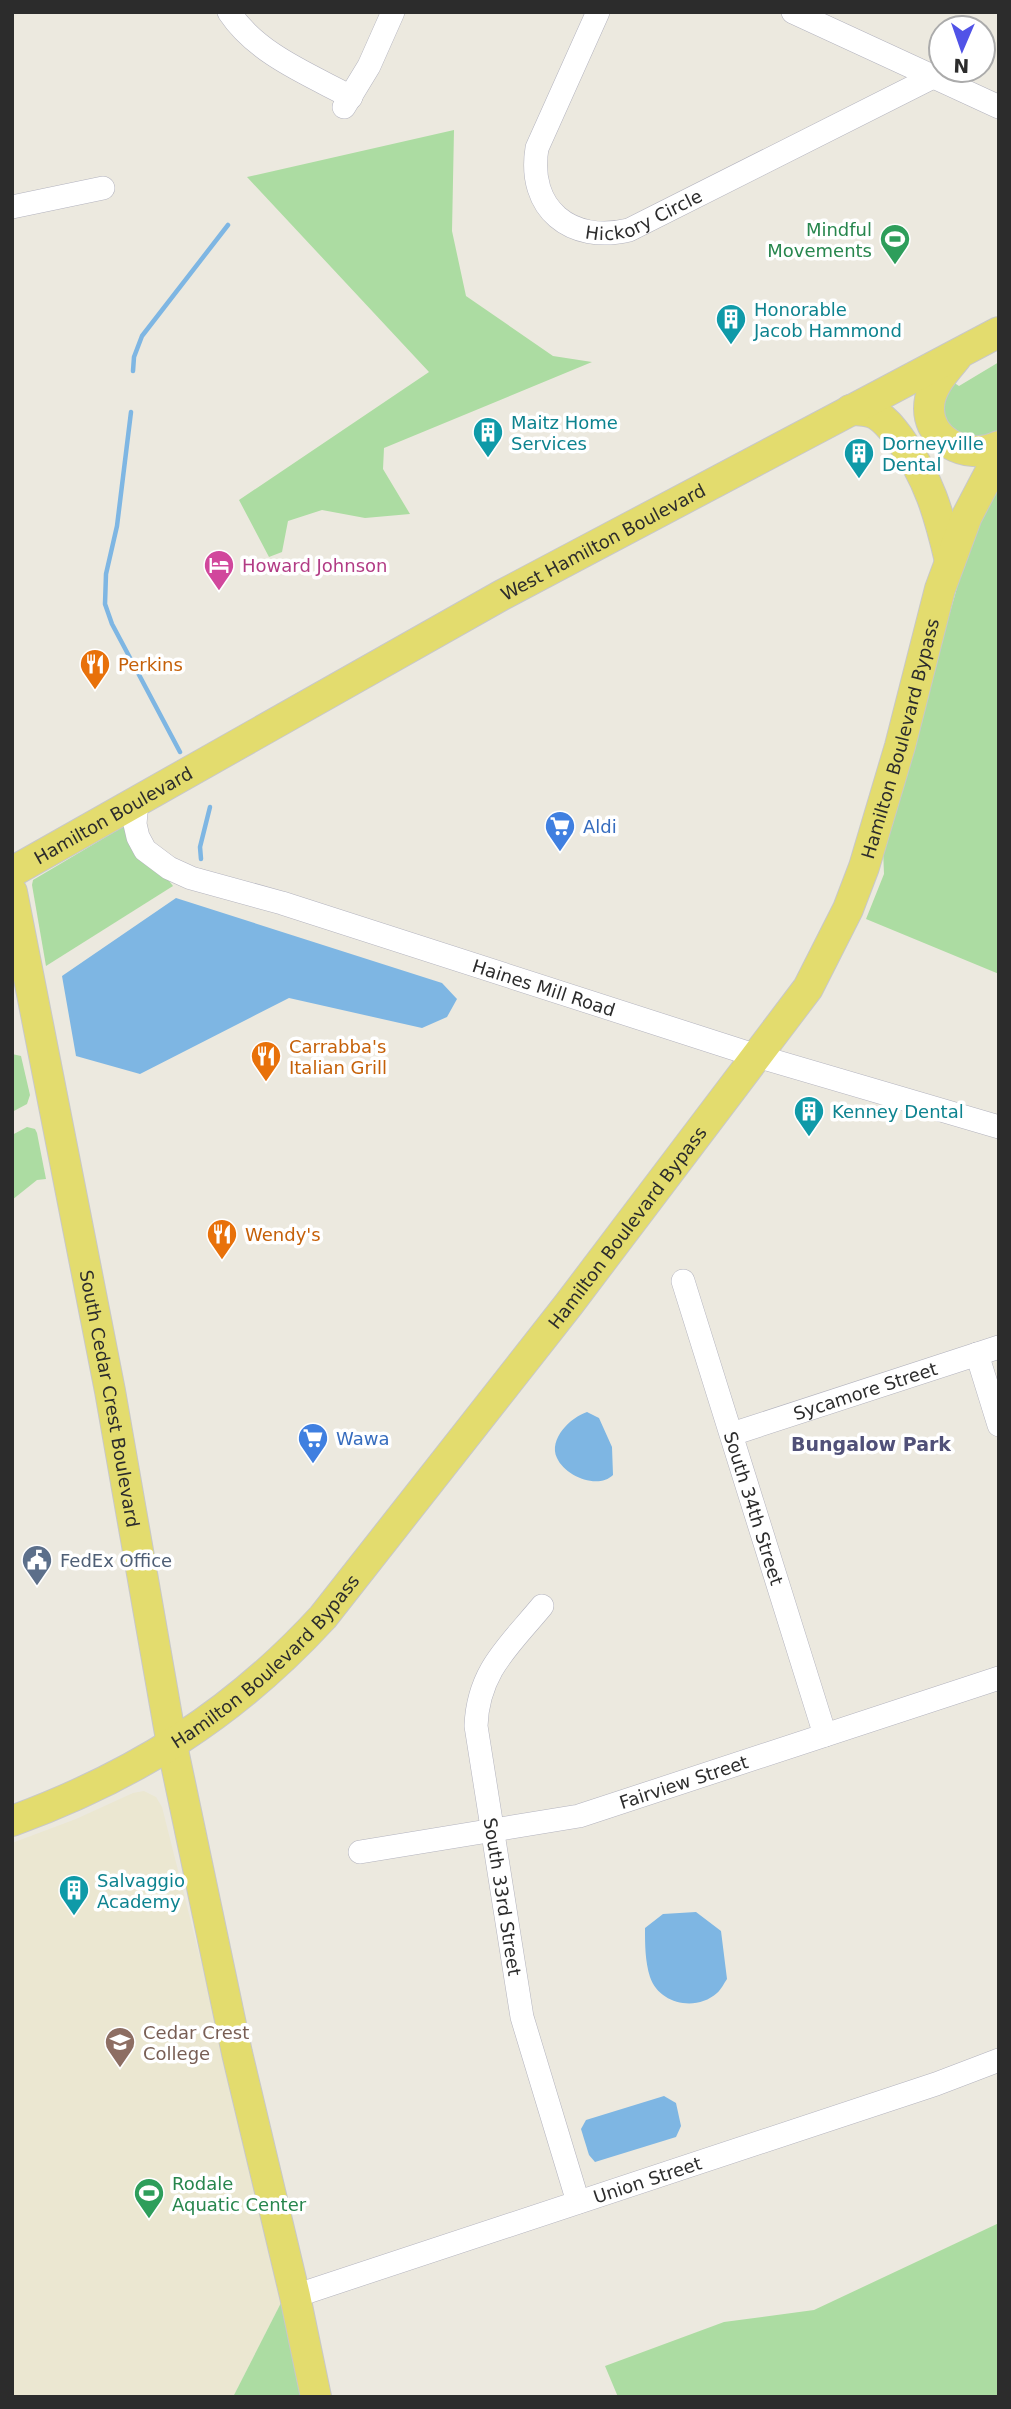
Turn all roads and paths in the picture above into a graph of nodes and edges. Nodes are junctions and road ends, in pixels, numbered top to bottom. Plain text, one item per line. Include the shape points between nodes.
1 (229, 12) edge
2 (393, 12) edge
3 (598, 12) edge
4 (795, 13) edge
5 (927, 74) edge
6 (927, 80) edge
7 (948, 84) edge
8 (999, 107) edge
9 (103, 188) dead end
10 (12, 206) edge
11 (999, 332) edge
12 (961, 352) junction
13 (850, 410) junction
14 (999, 446) edge
15 (999, 456) edge
16 (950, 561) junction
17 (212, 759) joint
18 (137, 800) junction
19 (12, 872) edge
20 (12, 892) edge
21 (757, 1056) junction
22 (999, 1127) edge
23 (683, 1281) dead end
24 (999, 1347) edge
25 (977, 1354) junction
26 (999, 1425) edge
27 (732, 1434) junction
28 (542, 1606) dead end
29 (999, 1678) edge
30 (825, 1735) junction
31 (172, 1745) junction
32 (12, 1821) edge
33 (491, 1831) junction
34 (360, 1852) dead end
35 (999, 2060) edge
36 (578, 2203) junction
37 (295, 2296) junction
38 (316, 2397) edge

1 - 2 street via 250,37 348,102
3 - 6 street, Hickory Circle via 537,148 534,165 536,184 552,213 593,234 629,230
4 - 5 street
7 - 8 street
9 - 10 street
11 - 12 main road, West Hamilton Boulevard
12 - 13 main road, West Hamilton Boulevard
12 - 14 main road via 933,391 932,422 939,436 954,448 983,452
13 - 16 main road via 877,415 910,452 939,510
13 - 17 main road, West Hamilton Boulevard via 502,595
15 - 16 main road, Hamilton Boulevard Bypass via 967,516
16 - 21 main road, Hamilton Boulevard Bypass via 881,811 848,909 808,988
17 - 18 main road, Hamilton Boulevard
18 - 19 main road, Hamilton Boulevard
18 - 21 street, Haines Mill Road via 135,824 145,850 191,878
20 - 31 main road, South Cedar Crest Boulevard via 110,1391
21 - 22 street, Haines Mill Road
21 - 31 main road, Hamilton Boulevard Bypass via 323,1617 250,1689
23 - 27 street, South 34th Street
24 - 25 street, Sycamore Street
25 - 26 street
25 - 27 street, Sycamore Street
27 - 30 street, South 34th Street
28 - 33 street, South 33rd Street via 495,1663 479,1693 477,1742
29 - 30 street, Fairview Street
30 - 33 street, Fairview Street via 579,1816
31 - 32 main road, Hamilton Boulevard Bypass via 99,1785
31 - 37 main road, South Cedar Crest Boulevard via 237,2053
33 - 34 street, Fairview Street
33 - 36 street, South 33rd Street via 522,2017
35 - 36 street, Union Street
36 - 37 street, Union Street
37 - 38 main road, South Cedar Crest Boulevard

